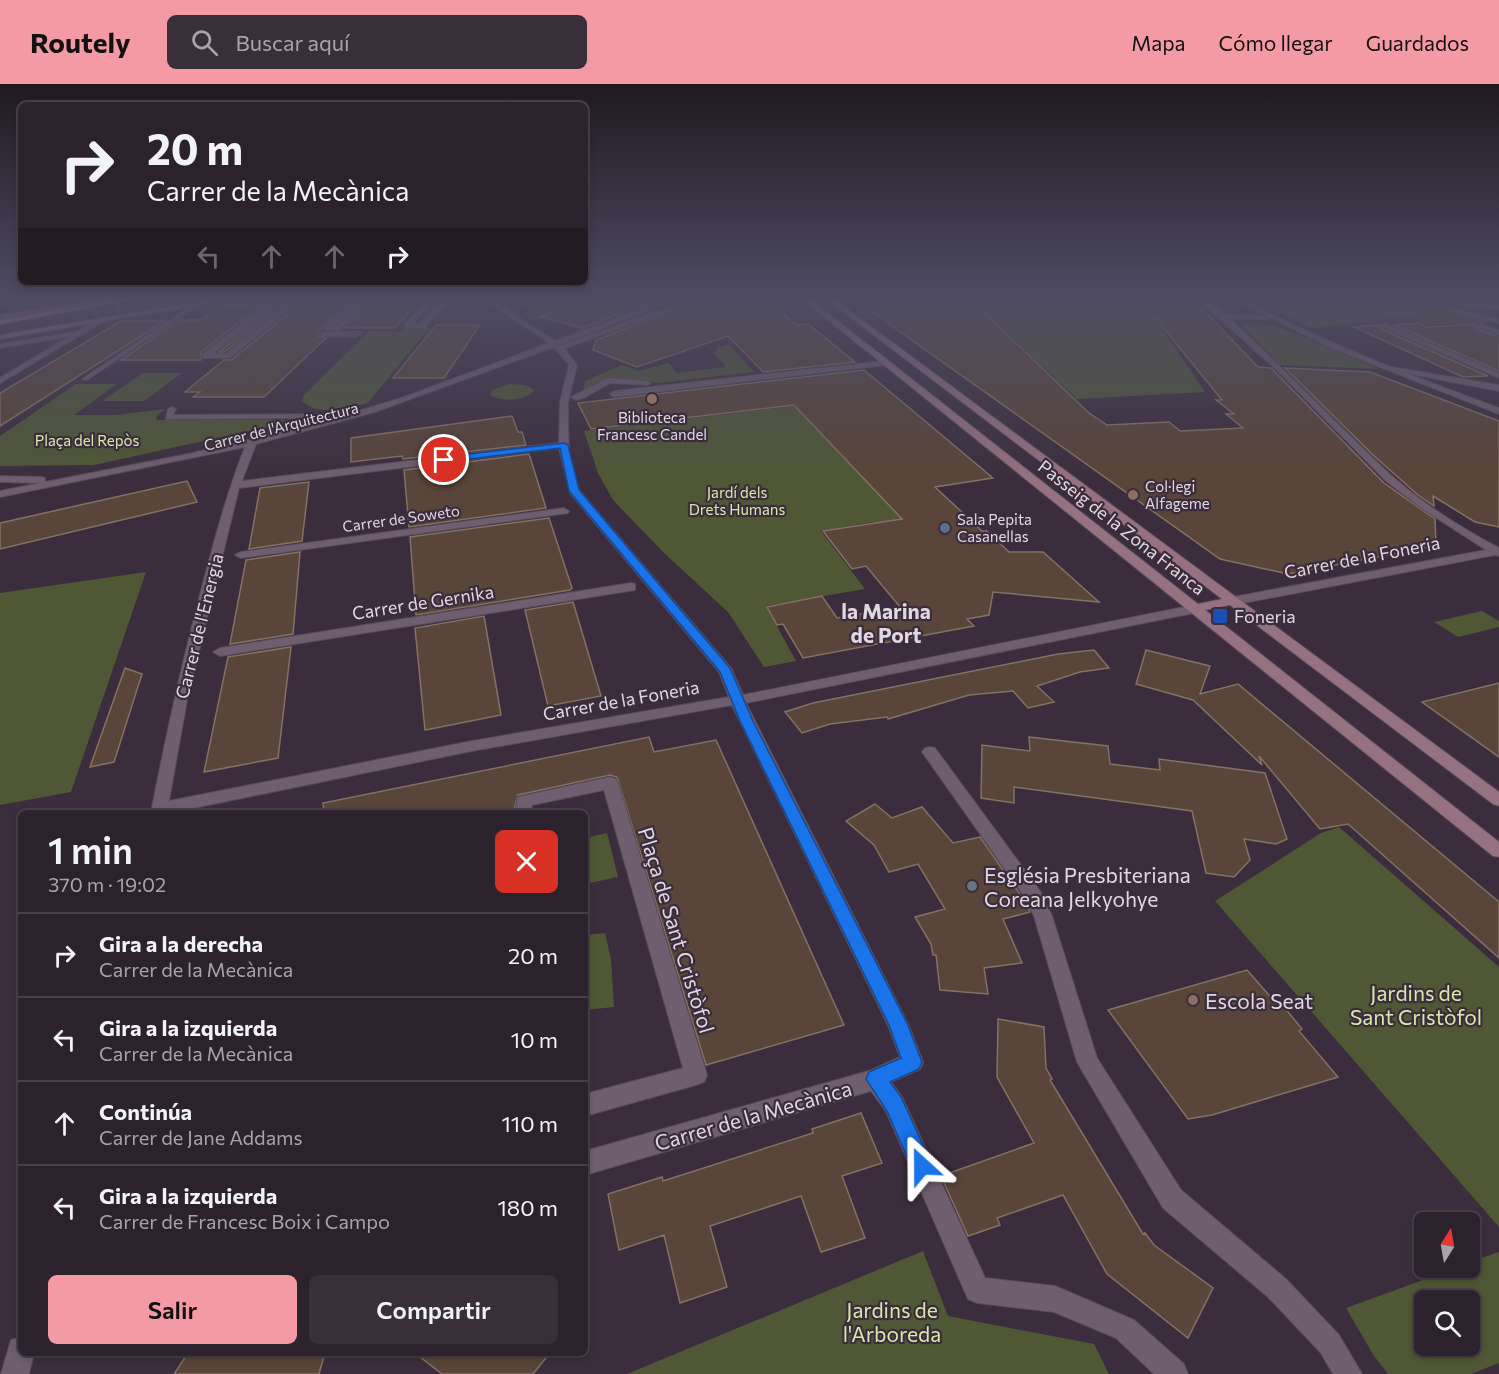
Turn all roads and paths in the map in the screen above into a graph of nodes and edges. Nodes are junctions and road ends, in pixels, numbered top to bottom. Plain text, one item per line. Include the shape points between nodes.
1 (37, 359) edge
2 (114, 359) edge
3 (516, 359) edge
4 (524, 359) edge
5 (568, 359) edge
6 (878, 359) edge
7 (910, 359) edge
8 (1270, 359) edge
9 (1368, 359) edge
10 (1462, 359) edge
11 (883, 363) junction
12 (1389, 368) junction
13 (1499, 376) edge
14 (85, 379) dead end
15 (0, 381) edge
16 (683, 386) junction
17 (1499, 388) edge
18 (614, 394) dead end
19 (575, 397) dead end
20 (172, 409) dead end
21 (1499, 411) edge
22 (350, 416) junction
23 (564, 445) junction
24 (249, 447) junction
25 (0, 479) edge
26 (74, 480) junction
27 (235, 484) junction
28 (0, 494) edge
29 (0, 503) edge
30 (564, 511) dead end
31 (1498, 552) edge
32 (241, 555) dead end
33 (631, 586) dead end
34 (1233, 601) junction
35 (1194, 609) junction
36 (220, 652) dead end
37 (738, 700) junction
38 (930, 752) dead end
39 (1499, 800) edge
40 (159, 810) edge
41 (164, 810) edge
42 (523, 810) edge
43 (1499, 851) edge
44 (876, 1079) junction
45 (588, 1104) edge
46 (588, 1162) edge
47 (20, 1356) edge
48 (15, 1374) edge
49 (1174, 1374) edge
50 (1348, 1374) edge

1 - 15 street
2 - 14 lane
3 - 22 street, Carrer de l'Arquitectura
4 - 24 street, Carrer de l'Arquitectura via 441,396 378,417 334,431
5 - 23 street via 573,365 564,402
6 - 11 main road, Passeig de la Zona Franca
7 - 34 main road, Passeig de la Zona Franca
8 - 31 street via 1390,479
9 - 12 street
10 - 13 street
11 - 16 street
11 - 35 main road, Passeig de la Zona Franca
12 - 17 street
12 - 21 street
16 - 18 street
16 - 19 street via 609,380
20 - 22 lane, Carrer de l'Arquitectura via 169,417
22 - 24 street, Carrer de l'Arquitectura
23 - 27 street
23 - 37 street via 574,491 726,671
24 - 26 street, Carrer de l'Arquitectura
24 - 27 street, Carrer de l'Energia
24 - 29 street, Carrer de l'Arquitectura
25 - 26 street, Carrer de l'Arquitectura
26 - 28 street, Carrer de l'Arquitectura
27 - 40 street, Carrer de l'Energia via 188,668
30 - 32 street, Carrer de Soweto
31 - 34 street, Carrer de la Foneria
33 - 36 street, Carrer de Gernika
34 - 35 main road
34 - 39 main road, Passeig de la Zona Franca
35 - 37 street, Carrer de la Foneria
35 - 43 main road, Passeig de la Zona Franca
37 - 41 street, Carrer de la Foneria via 472,746
37 - 44 street, Carrer de la Mecànica via 912,1062
38 - 50 street via 1034,896 1088,1062 1172,1199 1277,1288 1330,1344
42 - 45 street, Plaça de Sant Cristòfol via 524,801 610,783 696,1075
44 - 46 street, Carrer de la Mecànica
44 - 49 street via 894,1104 977,1290 1055,1299 1125,1329
47 - 48 street

